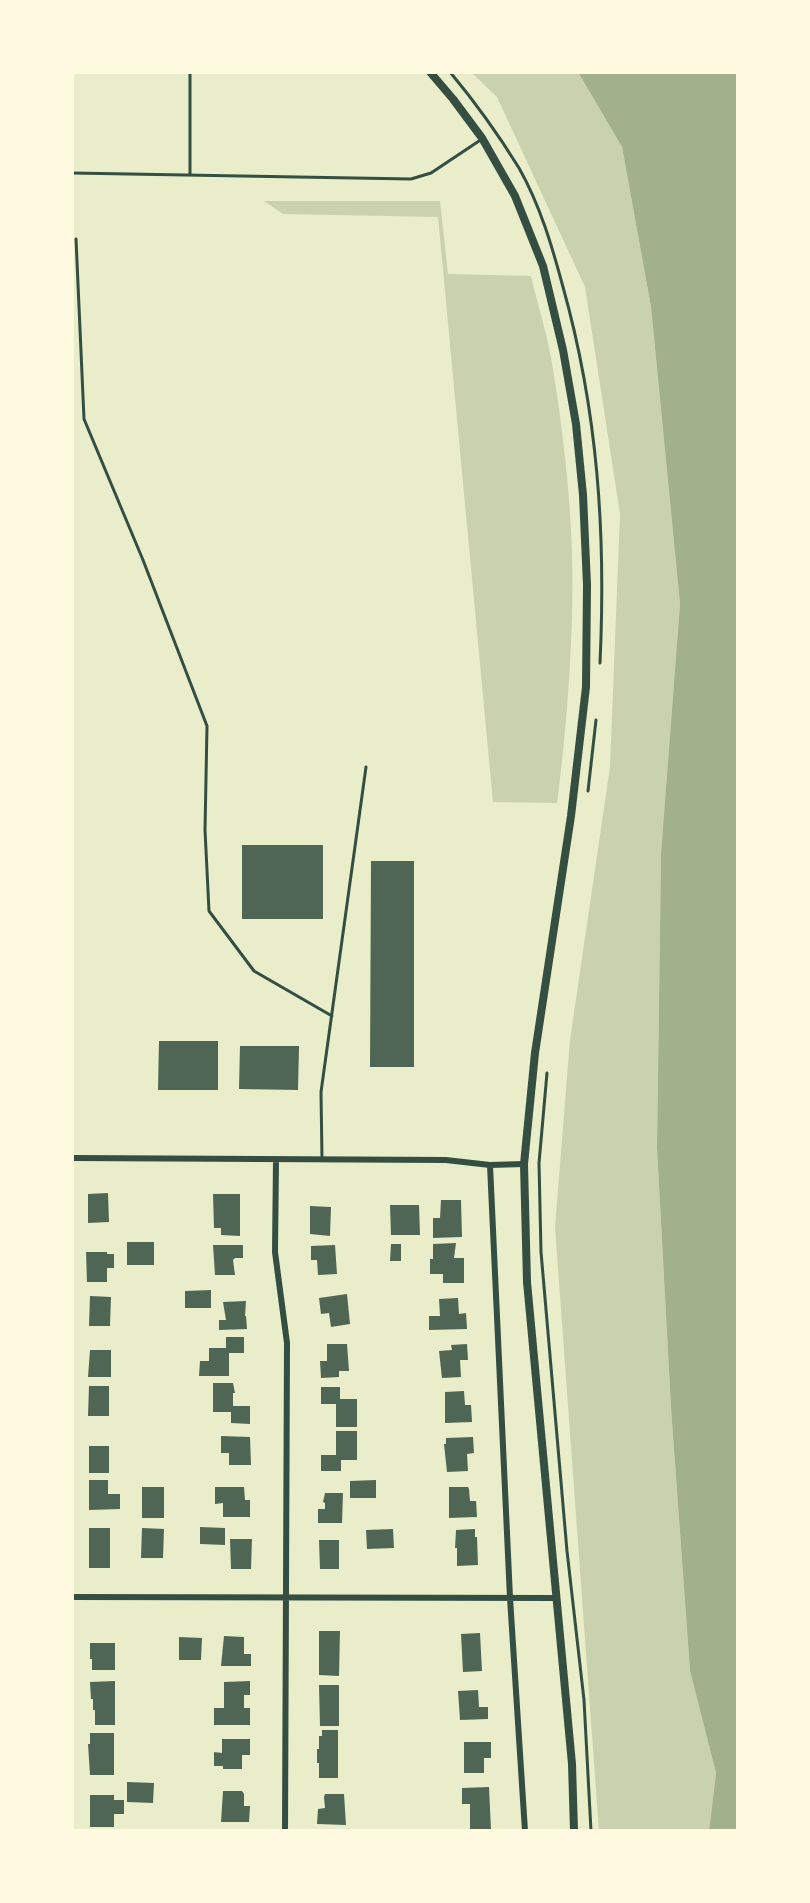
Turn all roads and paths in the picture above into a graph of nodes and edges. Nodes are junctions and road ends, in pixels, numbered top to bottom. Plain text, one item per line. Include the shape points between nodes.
1 (190, 72) edge
2 (430, 72) edge
3 (482, 138) junction
4 (72, 173) edge
5 (190, 174) junction
6 (76, 240) dead end
7 (366, 767) dead end
8 (332, 1016) junction
9 (72, 1158) edge
10 (276, 1160) junction
11 (322, 1160) junction
12 (524, 1164) junction
13 (490, 1165) junction
14 (72, 1597) edge
15 (286, 1597) junction
16 (510, 1598) junction
17 (557, 1598) junction
18 (285, 1831) edge
19 (525, 1831) edge
20 (574, 1831) edge

1 - 5 lane
2 - 3 street
3 - 5 lane via 431,173 411,179
3 - 12 street via 515,196 539,256 576,424 583,495 586,687 535,1053
4 - 5 lane
6 - 8 lane via 84,419 207,726 205,830 209,911 254,971
7 - 8 lane
8 - 11 lane via 321,1092
9 - 10 street
10 - 11 street
10 - 15 street via 275,1252 287,1343
11 - 13 street via 446,1160
12 - 13 street
12 - 17 street via 527,1282
13 - 16 street
14 - 15 street
15 - 16 street
15 - 18 street
16 - 17 street
16 - 19 street
17 - 20 street

